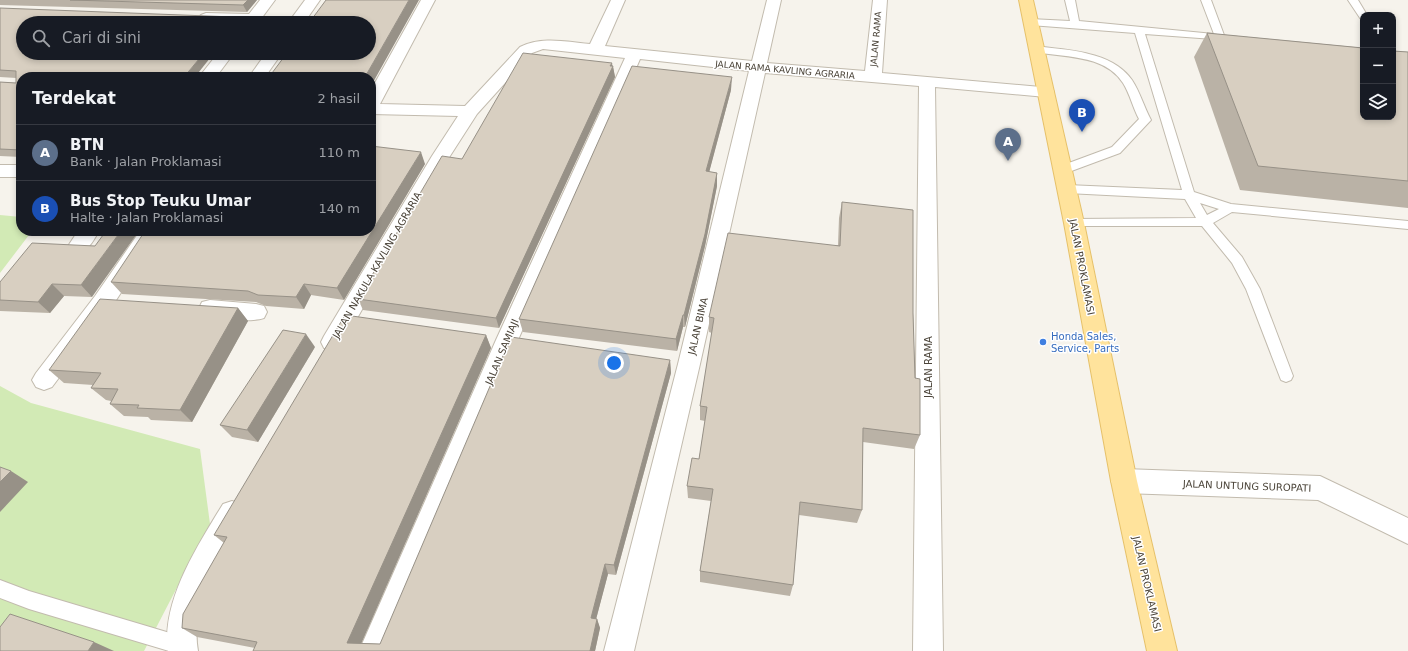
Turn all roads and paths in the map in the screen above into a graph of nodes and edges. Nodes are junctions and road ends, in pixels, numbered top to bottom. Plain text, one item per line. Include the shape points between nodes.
1 (268, 0) edge
2 (313, 0) edge
3 (428, 0) edge
4 (618, 0) edge
5 (774, 0) edge
6 (880, 0) edge
7 (1026, 0) edge
8 (1070, 0) edge
9 (1206, 0) edge
10 (1353, 0) edge
11 (1360, 12) edge
12 (255, 16) edge
13 (301, 16) edge
14 (1030, 22) junction
15 (1074, 24) junction
16 (1139, 30) junction
17 (1220, 38) junction
18 (1236, 39) edge
19 (1035, 49) junction
20 (526, 50) joint
21 (596, 50) junction
22 (634, 55) junction
23 (220, 60) edge
24 (269, 60) edge
25 (758, 67) junction
26 (211, 72) edge
27 (261, 72) edge
28 (873, 78) junction
29 (927, 83) junction
30 (1046, 92) junction
31 (376, 97) edge
32 (376, 109) edge
33 (470, 111) junction
34 (0, 171) edge
35 (16, 171) edge
36 (1064, 180) junction
37 (1189, 195) junction
38 (1230, 208) junction
39 (1205, 222) junction
40 (1074, 223) junction
41 (1408, 225) edge
42 (148, 236) edge
43 (103, 302) junction
44 (126, 303) edge
45 (189, 307) edge
46 (256, 312) dead end
47 (346, 318) junction
48 (369, 322) edge
49 (484, 337) edge
50 (507, 340) junction
51 (530, 343) edge
52 (322, 359) edge
53 (666, 361) edge
54 (689, 364) junction
55 (1286, 376) dead end
56 (44, 380) dead end
57 (1124, 482) junction
58 (243, 495) edge
59 (1408, 531) edge
60 (0, 589) edge
61 (175, 645) edge
62 (374, 651) edge
63 (618, 651) edge
64 (928, 651) edge
65 (1162, 651) edge

1 - 12 street
2 - 13 street
3 - 31 street
4 - 21 street
5 - 25 street, JALAN BIMA
6 - 28 street, JALAN RAMA
7 - 14 main road, JALAN PROKLAMASI
8 - 15 lane
9 - 17 lane
10 - 11 lane
14 - 15 lane
14 - 19 main road, JALAN PROKLAMASI
15 - 16 lane
16 - 17 lane
16 - 37 lane
17 - 18 lane
19 - 30 main road, JALAN PROKLAMASI
19 - 36 lane via 1082,55 1110,66 1125,79 1145,120 1116,150
20 - 21 street, JALAN RAMA KAVLING AGRARIA via 543,44
20 - 33 street, JALAN NAKULA KAVLING AGRARIA
21 - 22 street, JALAN RAMA KAVLING AGRARIA
22 - 25 street, JALAN RAMA KAVLING AGRARIA
22 - 50 street, JALAN SAMIAJI
23 - 26 street
24 - 27 street
25 - 28 street, JALAN RAMA KAVLING AGRARIA
25 - 54 street, JALAN BIMA
28 - 29 street, JALAN RAMA KAVLING AGRARIA
29 - 30 street, JALAN RAMA KAVLING AGRARIA
29 - 64 street, JALAN RAMA
30 - 36 main road, JALAN PROKLAMASI
32 - 33 street
33 - 47 street, JALAN NAKULA KAVLING AGRARIA
34 - 35 street
36 - 37 lane
36 - 40 main road, JALAN PROKLAMASI
37 - 38 lane
37 - 39 lane
38 - 39 lane
38 - 41 lane
39 - 40 lane
39 - 55 lane via 1237,260 1253,289
40 - 57 main road, JALAN PROKLAMASI
42 - 43 street
43 - 44 street
43 - 56 street
45 - 46 street
47 - 48 street
47 - 52 street, JALAN NAKULA KAVLING AGRARIA
49 - 50 street
50 - 51 street
50 - 62 street, JALAN SAMIAJI
53 - 54 street
54 - 63 street, JALAN BIMA
57 - 59 street, JALAN UNTUNG SUROPATI via 1320,488
57 - 65 main road, JALAN PROKLAMASI
58 - 61 street via 195,581
60 - 61 lane

